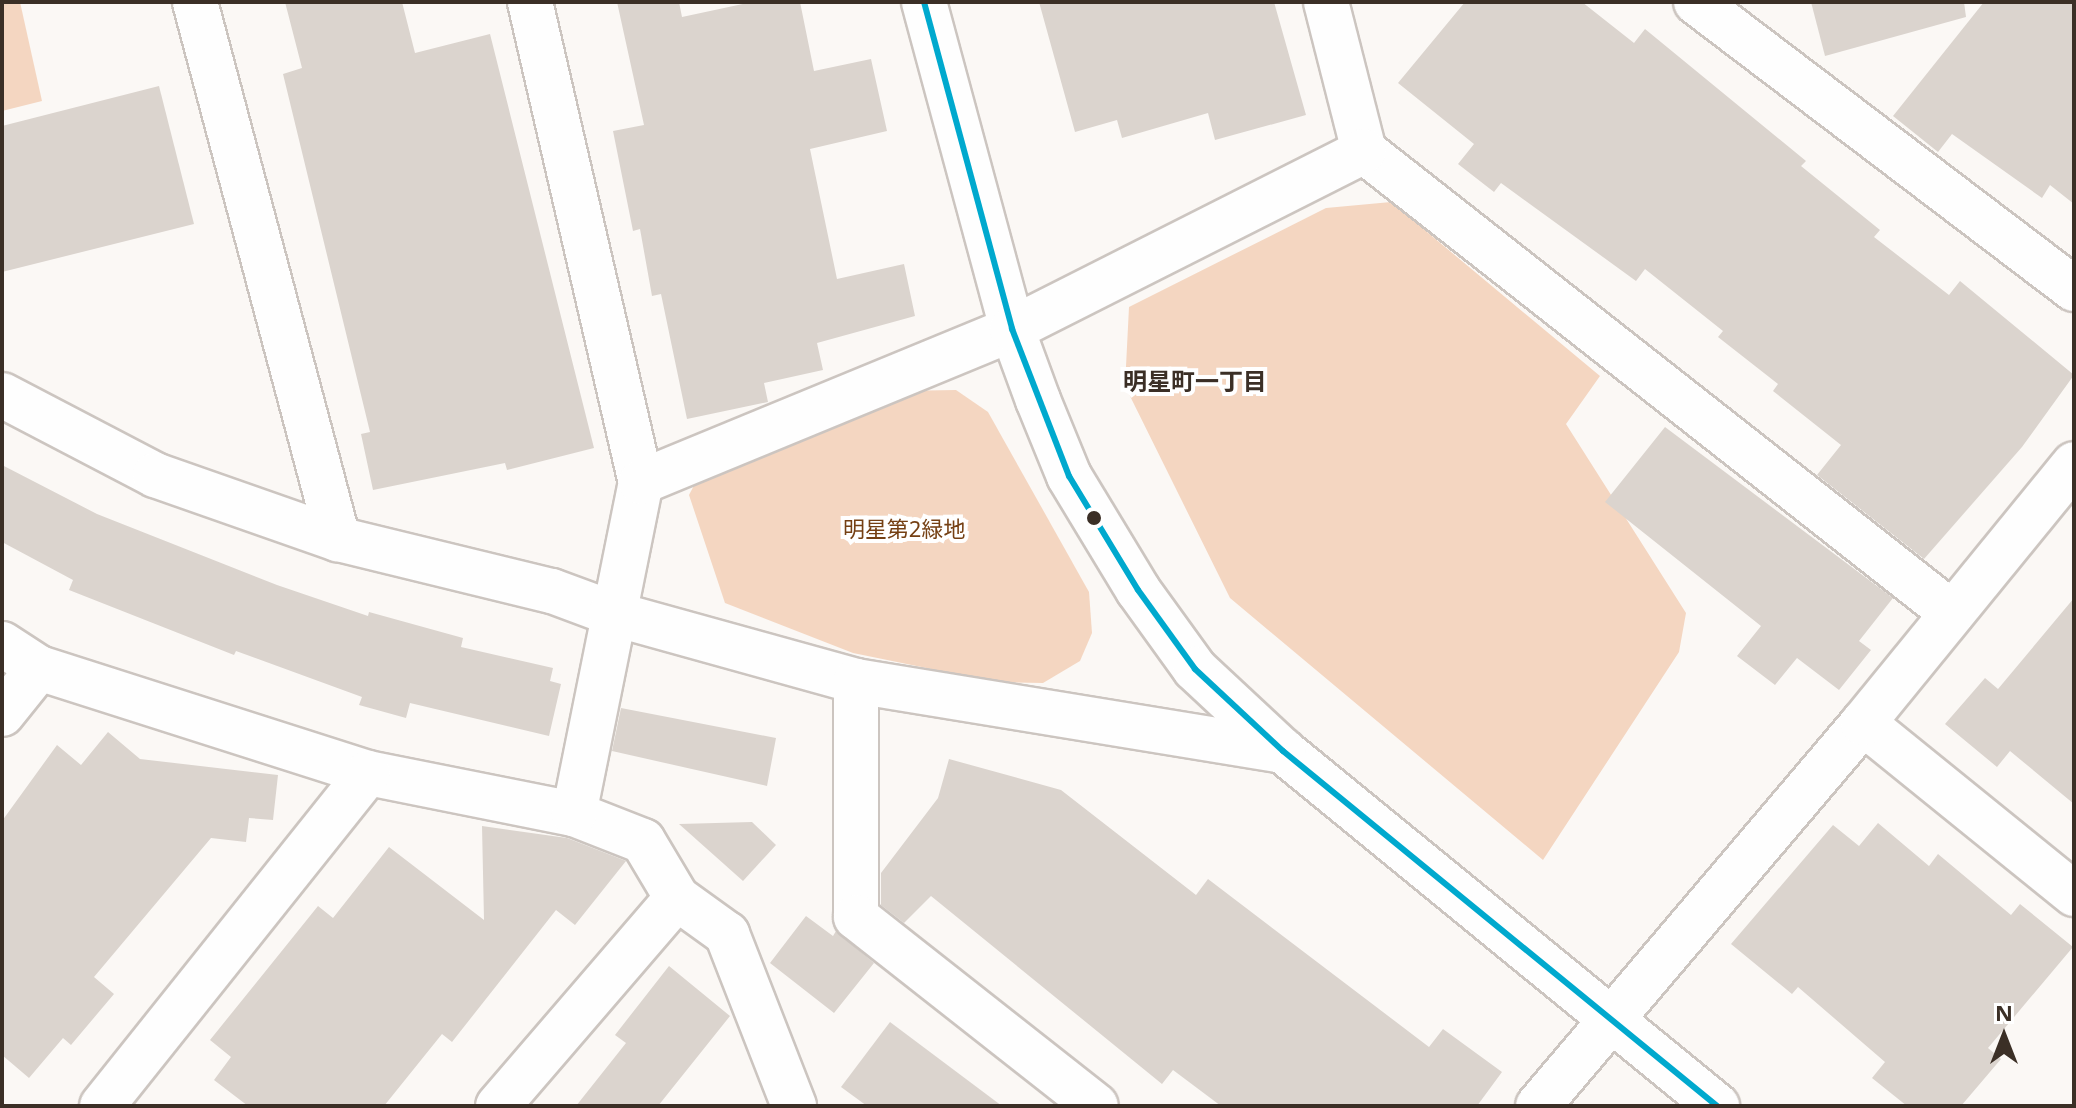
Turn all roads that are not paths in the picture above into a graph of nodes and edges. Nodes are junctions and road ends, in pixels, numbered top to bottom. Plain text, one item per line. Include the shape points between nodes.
1 (195, 2) edge
2 (530, 2) edge
3 (924, 2) edge
4 (1326, 2) edge
5 (1696, 2) edge
6 (1364, 151) junction
7 (2074, 289) edge
8 (1012, 329) junction
9 (2, 395) edge
10 (2074, 464) edge
11 (641, 482) junction
12 (338, 539) junction
13 (611, 613) junction
14 (1952, 613) junction
15 (2, 644) edge
16 (39, 668) junction
17 (856, 681) junction
18 (2, 714) edge
19 (1863, 723) junction
20 (1283, 751) junction
21 (368, 773) junction
22 (574, 814) junction
23 (2074, 894) edge
24 (677, 898) junction
25 (1612, 1016) junction
26 (102, 1106) edge
27 (498, 1106) edge
28 (794, 1106) edge
29 (1096, 1106) edge
30 (1538, 1106) edge
31 (1717, 1106) edge

1 - 12 street
2 - 11 street
3 - 8 street
4 - 6 street
5 - 7 street
6 - 8 street
6 - 14 street
8 - 11 street
8 - 20 street via 1069,476 1107,546 1195,669
9 - 12 street via 155,475
10 - 14 street
11 - 13 street
12 - 13 street via 552,591
13 - 17 street
13 - 22 street
14 - 19 street
15 - 16 street
16 - 18 street
16 - 21 street
17 - 20 street
17 - 29 street via 856,917
19 - 23 street
19 - 25 street
20 - 25 street via 1347,808
21 - 22 street
21 - 26 street
22 - 24 street via 643,841
24 - 27 street
24 - 28 street via 727,934
25 - 30 street
25 - 31 street

